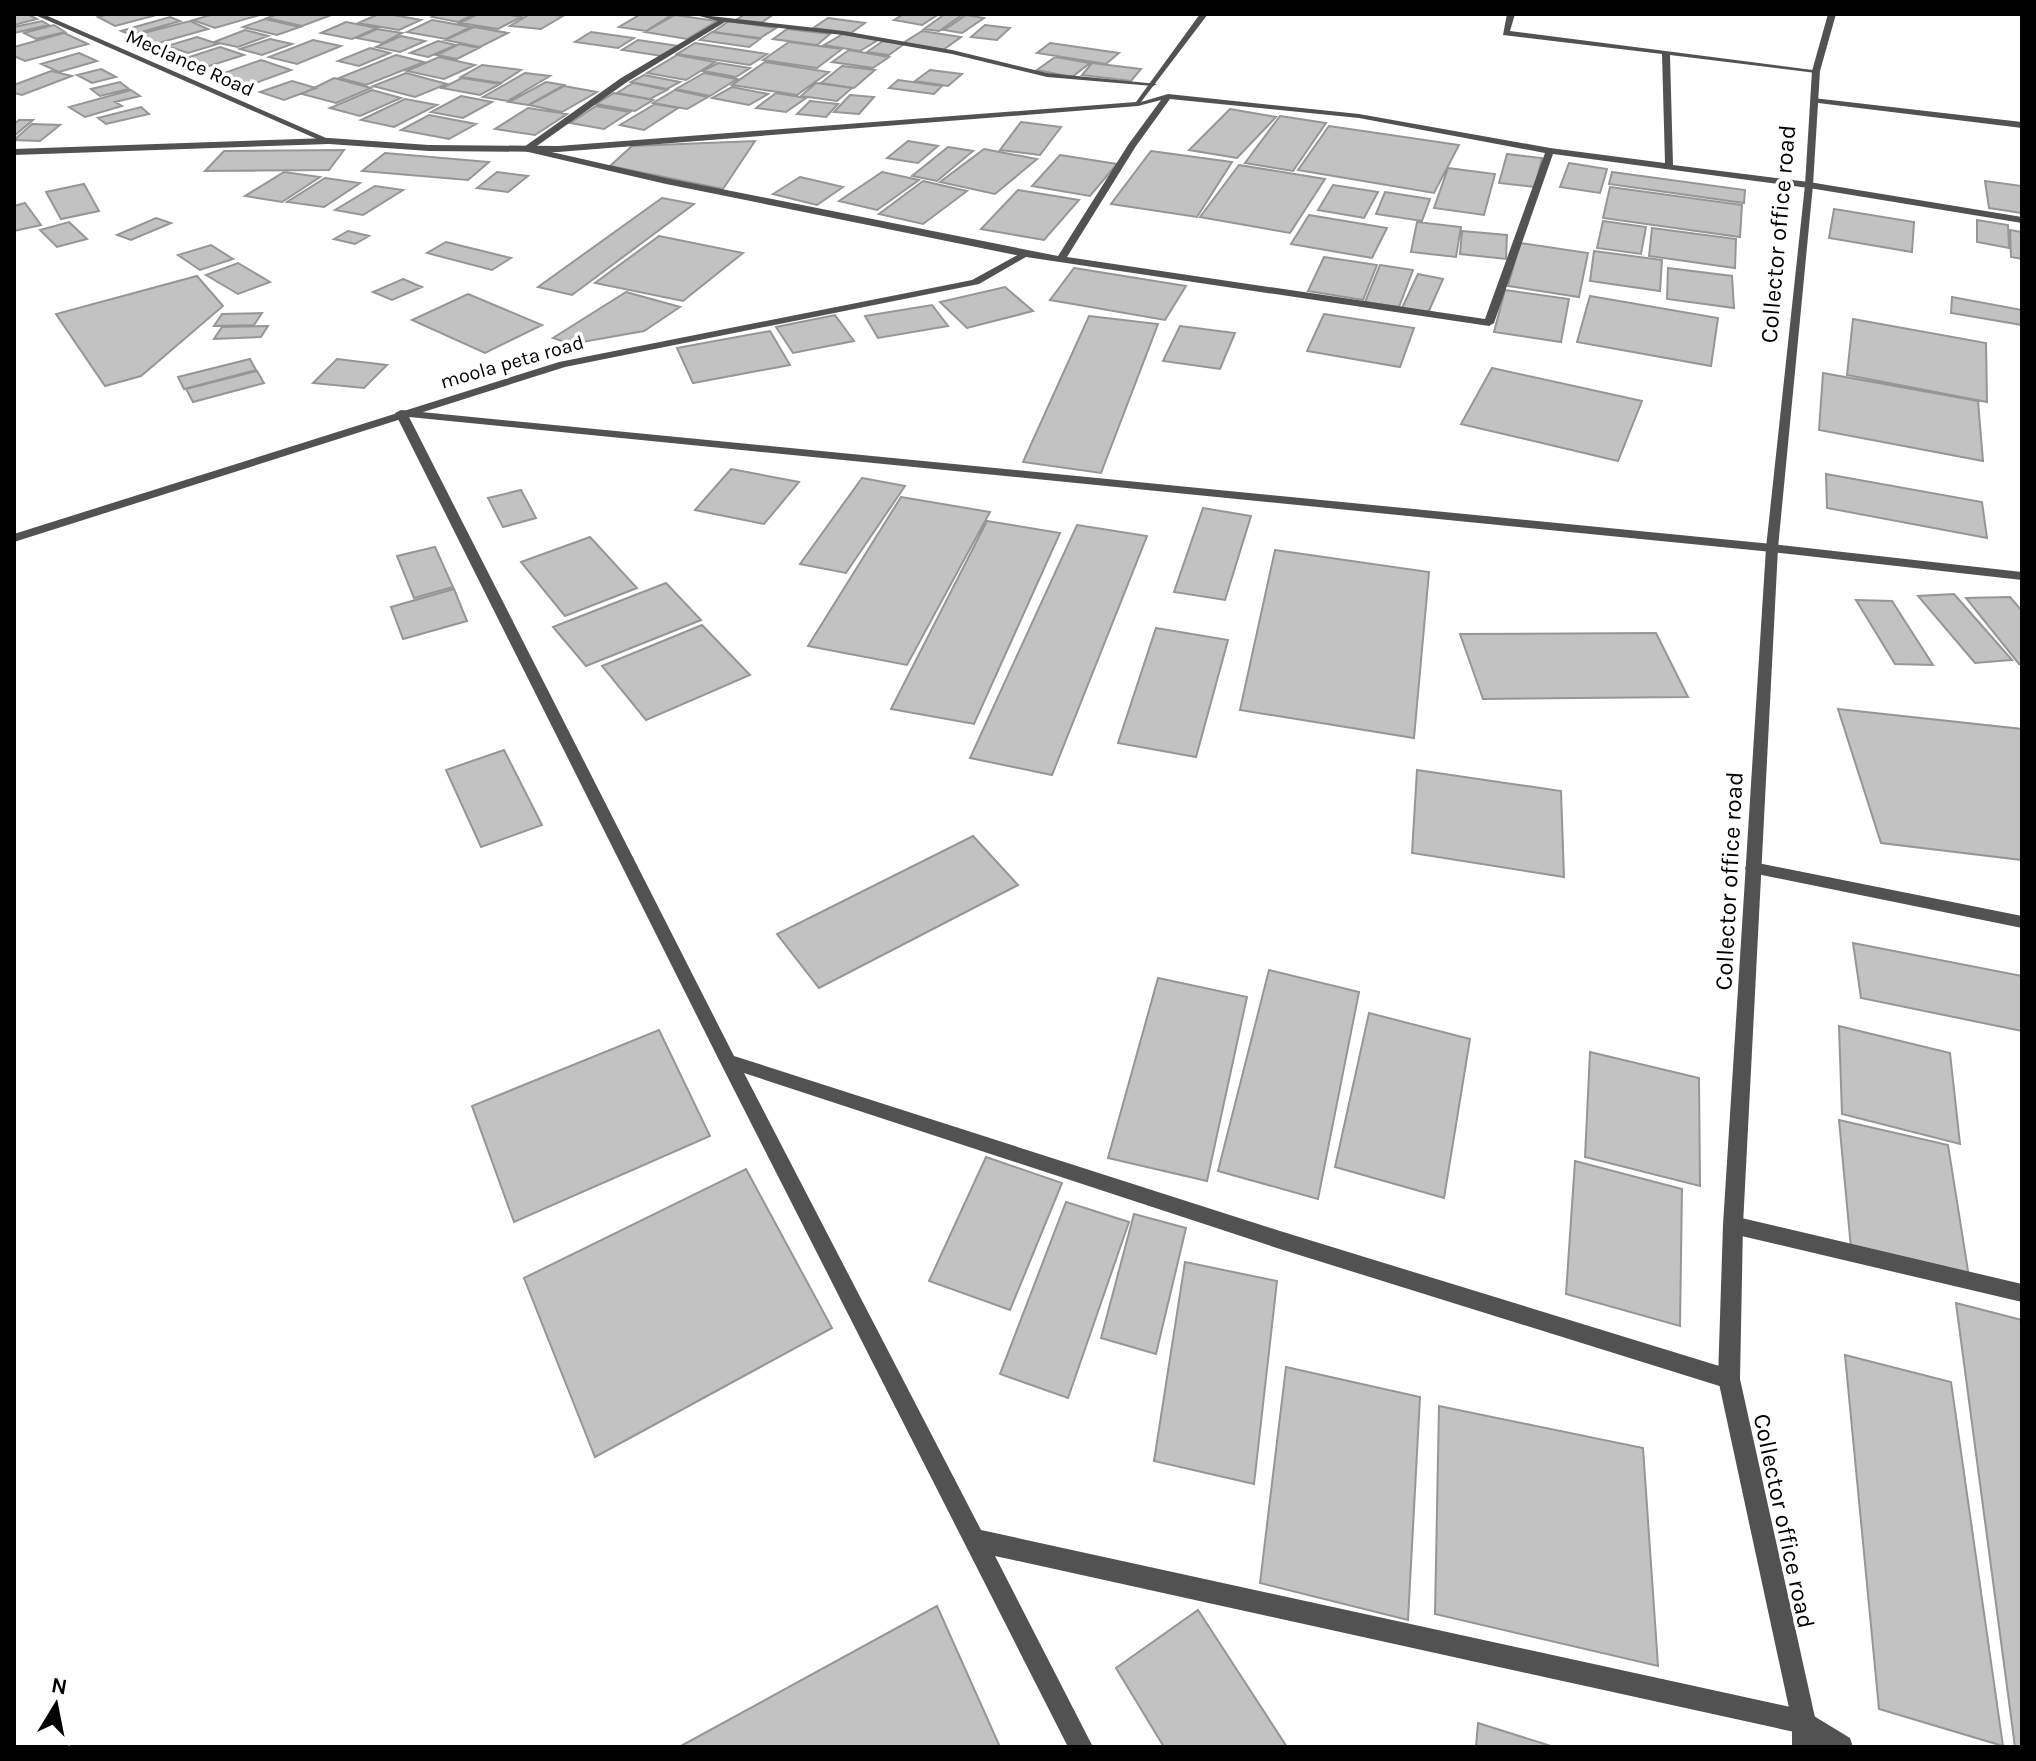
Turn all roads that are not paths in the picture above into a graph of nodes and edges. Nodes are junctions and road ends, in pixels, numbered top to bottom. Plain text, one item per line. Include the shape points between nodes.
1 (696, 14) edge
2 (776, 14) edge
3 (1204, 14) edge
4 (1511, 14) edge
5 (1832, 14) edge
6 (43, 15) edge
7 (724, 20) junction
8 (764, 24) junction
9 (1666, 54) junction
10 (1816, 71) junction
11 (1153, 84) junction
12 (1168, 96) junction
13 (1813, 100) junction
14 (1138, 104) junction
15 (2022, 125) edge
16 (329, 141) junction
17 (527, 149) junction
18 (1550, 151) junction
19 (14, 152) edge
20 (1669, 166) junction
21 (1809, 185) junction
22 (2022, 220) edge
23 (1026, 254) junction
24 (1061, 259) junction
25 (401, 413) junction
26 (14, 538) edge
27 (1772, 548) junction
28 (2022, 576) edge
29 (1753, 868) junction
30 (2022, 922) edge
31 (728, 1061) junction
32 (1733, 1225) junction
33 (2022, 1293) edge
34 (1729, 1379) junction
35 (974, 1540) junction
36 (1804, 1722) junction
37 (1081, 1747) edge
38 (1804, 1747) edge
39 (1841, 1747) edge

1 - 7 street
2 - 8 street
3 - 11 street
4 - 9 street via 1506,33
5 - 10 street, Collector office road
6 - 16 street, Meclance Road
7 - 8 street
7 - 17 street via 624,80
8 - 11 street via 875,38 1047,75
9 - 10 street
9 - 20 street
10 - 13 street, Collector office road
11 - 14 street
12 - 14 street
12 - 18 street via 1359,116
12 - 24 street
13 - 15 street
13 - 21 street, Collector office road
14 - 17 street
16 - 17 street
16 - 19 street
17 - 23 street
18 - 20 street
18 - 24 street via 1489,323
20 - 21 street
21 - 22 street
21 - 27 street, Collector office road
23 - 24 street
23 - 25 street, moola peta road via 975,282 563,364
25 - 26 street, moola peta road
25 - 27 street
25 - 31 street
27 - 28 street
27 - 29 street, Collector office road
29 - 30 street
29 - 32 street, Collector office road
31 - 34 street
31 - 35 street
32 - 33 street
32 - 34 street, Collector office road
34 - 36 street, Collector office road
35 - 36 street
35 - 37 street
36 - 38 street, Collector office road
36 - 39 street

